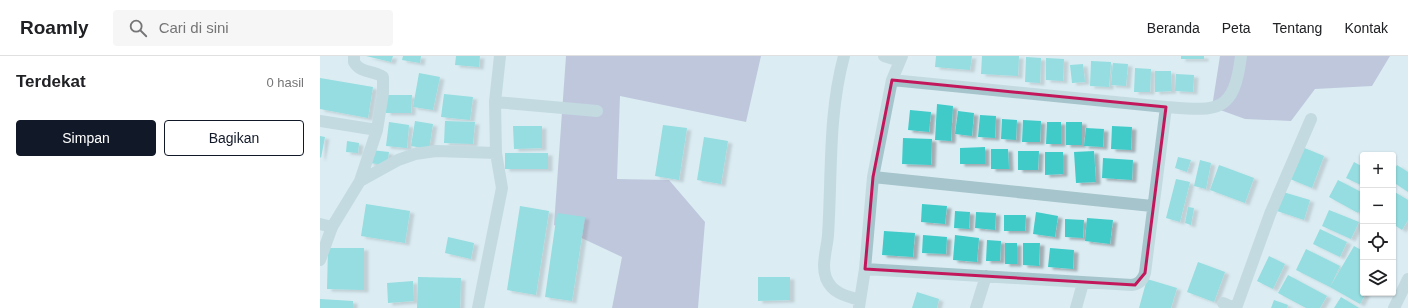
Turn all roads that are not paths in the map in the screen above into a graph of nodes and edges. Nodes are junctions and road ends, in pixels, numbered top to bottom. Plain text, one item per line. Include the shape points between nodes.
1 (354, 56) edge
2 (500, 56) edge
3 (844, 56) edge
4 (884, 56) edge
5 (1241, 56) edge
6 (901, 58) edge
7 (892, 80) junction
8 (495, 102) junction
9 (1166, 107) junction
10 (597, 111) dead end
11 (1311, 119) dead end
12 (320, 121) edge
13 (377, 130) junction
14 (496, 153) junction
15 (873, 177) junction
16 (360, 181) junction
17 (1152, 206) junction
18 (326, 226) edge
19 (320, 260) edge
20 (865, 269) junction
21 (986, 276) junction
22 (1408, 279) edge
23 (1083, 283) junction
24 (1223, 303) dead end
25 (859, 304) edge
26 (478, 308) edge
27 (976, 308) edge
28 (1076, 308) edge
29 (1235, 308) edge
30 (1394, 308) edge

1 - 13 street via 354,62 360,69 383,77
2 - 8 street
3 - 25 street via 831,125 828,236 824,269 830,286
4 - 6 street
5 - 9 street via 1232,93 1222,105 1206,109
6 - 7 street
7 - 9 street
7 - 15 street
8 - 10 street
8 - 14 street
9 - 17 street
11 - 29 street via 1270,214
12 - 13 street
13 - 16 street
14 - 16 street via 436,151 415,154 398,160
14 - 26 street via 502,188
15 - 17 street
15 - 20 street
16 - 18 street
17 - 23 street via 1148,257 1142,280 1132,285
18 - 19 street
20 - 21 street
20 - 25 street
21 - 23 street
21 - 27 street
22 - 30 street
23 - 28 street
24 - 29 street

